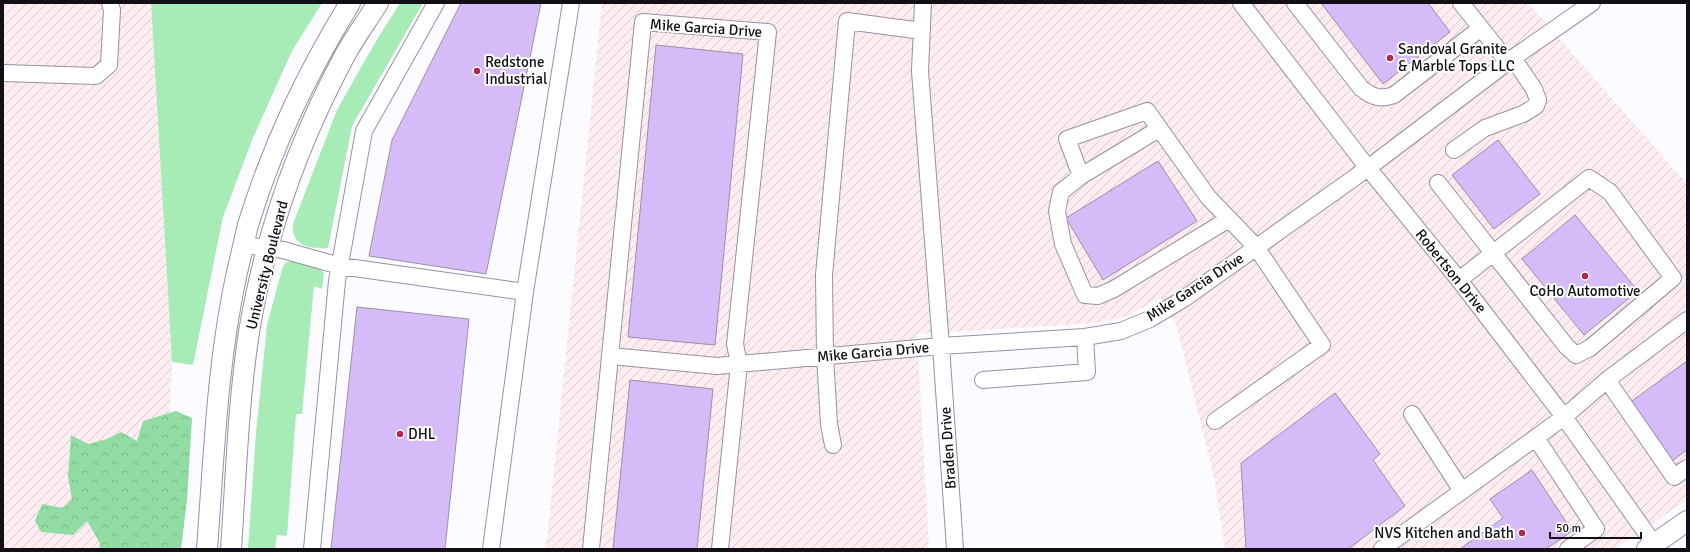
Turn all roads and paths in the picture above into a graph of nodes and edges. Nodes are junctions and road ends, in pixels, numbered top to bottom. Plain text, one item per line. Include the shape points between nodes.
1 (110, 3) edge
2 (350, 3) edge
3 (378, 3) edge
4 (436, 3) edge
5 (571, 3) edge
6 (923, 3) edge
7 (1242, 3) edge
8 (1295, 3) edge
9 (1461, 3) edge
10 (1592, 3) edge
11 (1481, 28) junction
12 (922, 31) junction
13 (1511, 60) junction
14 (3, 73) edge
15 (1159, 129) junction
16 (1454, 150) dead end
17 (1368, 168) junction
18 (1081, 176) junction
19 (1438, 183) dead end
20 (1229, 218) junction
21 (244, 245) junction
22 (1256, 247) junction
23 (268, 248) junction
24 (1493, 253) junction
25 (340, 266) junction
26 (1459, 280) junction
27 (525, 292) junction
28 (1687, 320) edge
29 (1085, 337) junction
30 (942, 346) junction
31 (611, 356) junction
32 (825, 356) junction
33 (739, 364) junction
34 (983, 380) dead end
35 (1607, 380) junction
36 (1412, 414) dead end
37 (1564, 417) junction
38 (1215, 421) dead end
39 (1536, 438) junction
40 (833, 445) dead end
41 (1687, 468) edge
42 (1462, 491) junction
43 (1687, 521) edge
44 (1651, 547) edge
45 (207, 549) edge
46 (231, 549) edge
47 (312, 549) edge
48 (491, 549) edge
49 (591, 549) edge
50 (720, 549) edge
51 (954, 549) edge
52 (1382, 549) edge
53 (1568, 549) edge

1 - 14 street via 112,10 109,65 96,76
2 - 21 main road, University Boulevard via 294,103 268,166
3 - 23 main road, University Boulevard via 345,56 293,166
4 - 25 street via 364,131
5 - 27 street
6 - 12 street, Braden Drive
7 - 17 street, Robertson Drive
8 - 11 street via 1361,88 1371,96 1383,99 1394,95
9 - 11 street
10 - 13 street, Mike Garcia Drive
11 - 13 street
12 - 30 street, Braden Drive via 920,71
12 - 32 street via 847,21 824,275
13 - 16 street via 1534,89 1538,100 1536,106 1523,114 1485,128
13 - 17 street, Mike Garcia Drive
15 - 18 street
15 - 18 street via 1147,111 1067,139
15 - 20 street via 1208,197
17 - 22 street, Mike Garcia Drive
17 - 26 street, Robertson Drive
18 - 20 street via 1061,192 1057,211 1063,244 1085,295 1098,296 1114,290
19 - 24 street
20 - 22 street
21 - 23 street
21 - 45 main road, University Boulevard via 232,298 219,381
22 - 29 street, Mike Garcia Drive via 1150,320 1121,331
22 - 38 street via 1322,345
23 - 25 street
23 - 46 main road, University Boulevard via 255,302 245,368
24 - 24 street via 1576,355 1590,348 1673,278 1610,192 1589,178
24 - 26 street
25 - 27 street
25 - 47 street
26 - 37 street, Robertson Drive
27 - 48 street
28 - 35 street
29 - 30 street, Mike Garcia Drive
29 - 34 street via 1087,372
30 - 32 street, Mike Garcia Drive
30 - 51 street, Braden Drive
31 - 33 street, Mike Garcia Drive via 717,366
31 - 33 street, Mike Garcia Drive via 643,22 768,32 735,344
31 - 49 street, Mike Garcia Drive
32 - 33 street, Mike Garcia Drive
32 - 40 street via 829,424
33 - 50 street, Mike Garcia Drive
35 - 37 street
35 - 41 street via 1674,477
36 - 42 street
37 - 39 street
37 - 44 street, Robertson Drive
39 - 42 street
39 - 53 street via 1596,529
42 - 52 street
43 - 44 main road

